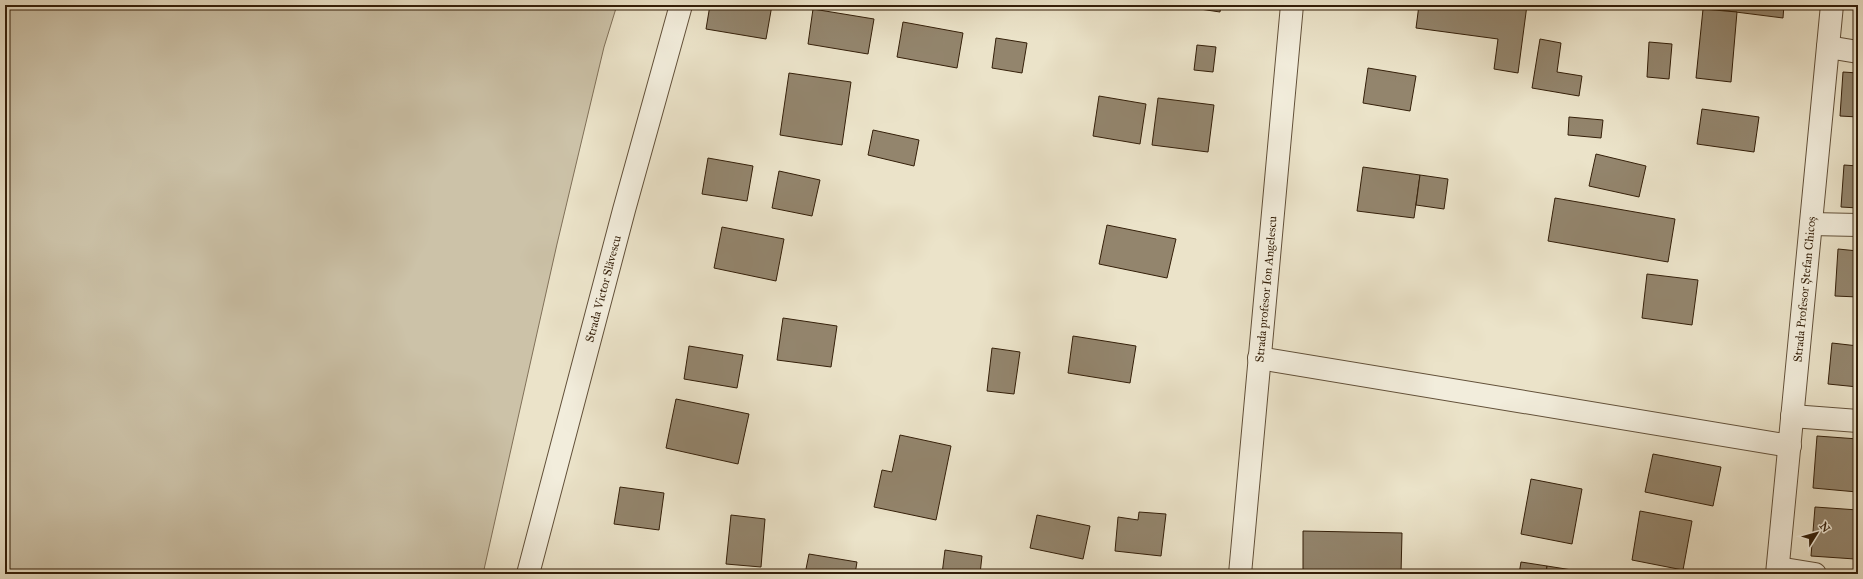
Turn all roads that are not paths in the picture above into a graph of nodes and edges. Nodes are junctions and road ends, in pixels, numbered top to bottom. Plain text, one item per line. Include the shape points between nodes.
1 (681, 5) edge
2 (1292, 5) edge
3 (1832, 5) edge
4 (1828, 47) junction
5 (1858, 52) edge
6 (1811, 224) junction
7 (1858, 225) edge
8 (1259, 358) junction
9 (1792, 416) junction
10 (1858, 422) edge
11 (1790, 446) junction
12 (1777, 571) edge
13 (528, 574) edge
14 (1240, 574) edge
15 (1815, 574) edge

1 - 13 street, Strada Victor Slăvescu
2 - 8 street, Strada profesor Ion Angelescu
3 - 4 street, Strada Profesor Ștefan Chicoș
4 - 5 street
4 - 6 street, Strada Profesor Ștefan Chicoș
6 - 7 street
6 - 9 street, Strada Profesor Ștefan Chicoș
8 - 11 street
8 - 14 street, Strada profesor Ion Angelescu
9 - 10 street
9 - 11 street, Strada Profesor Ștefan Chicoș
11 - 12 street, Strada Profesor Ștefan Chicoș
12 - 15 street

